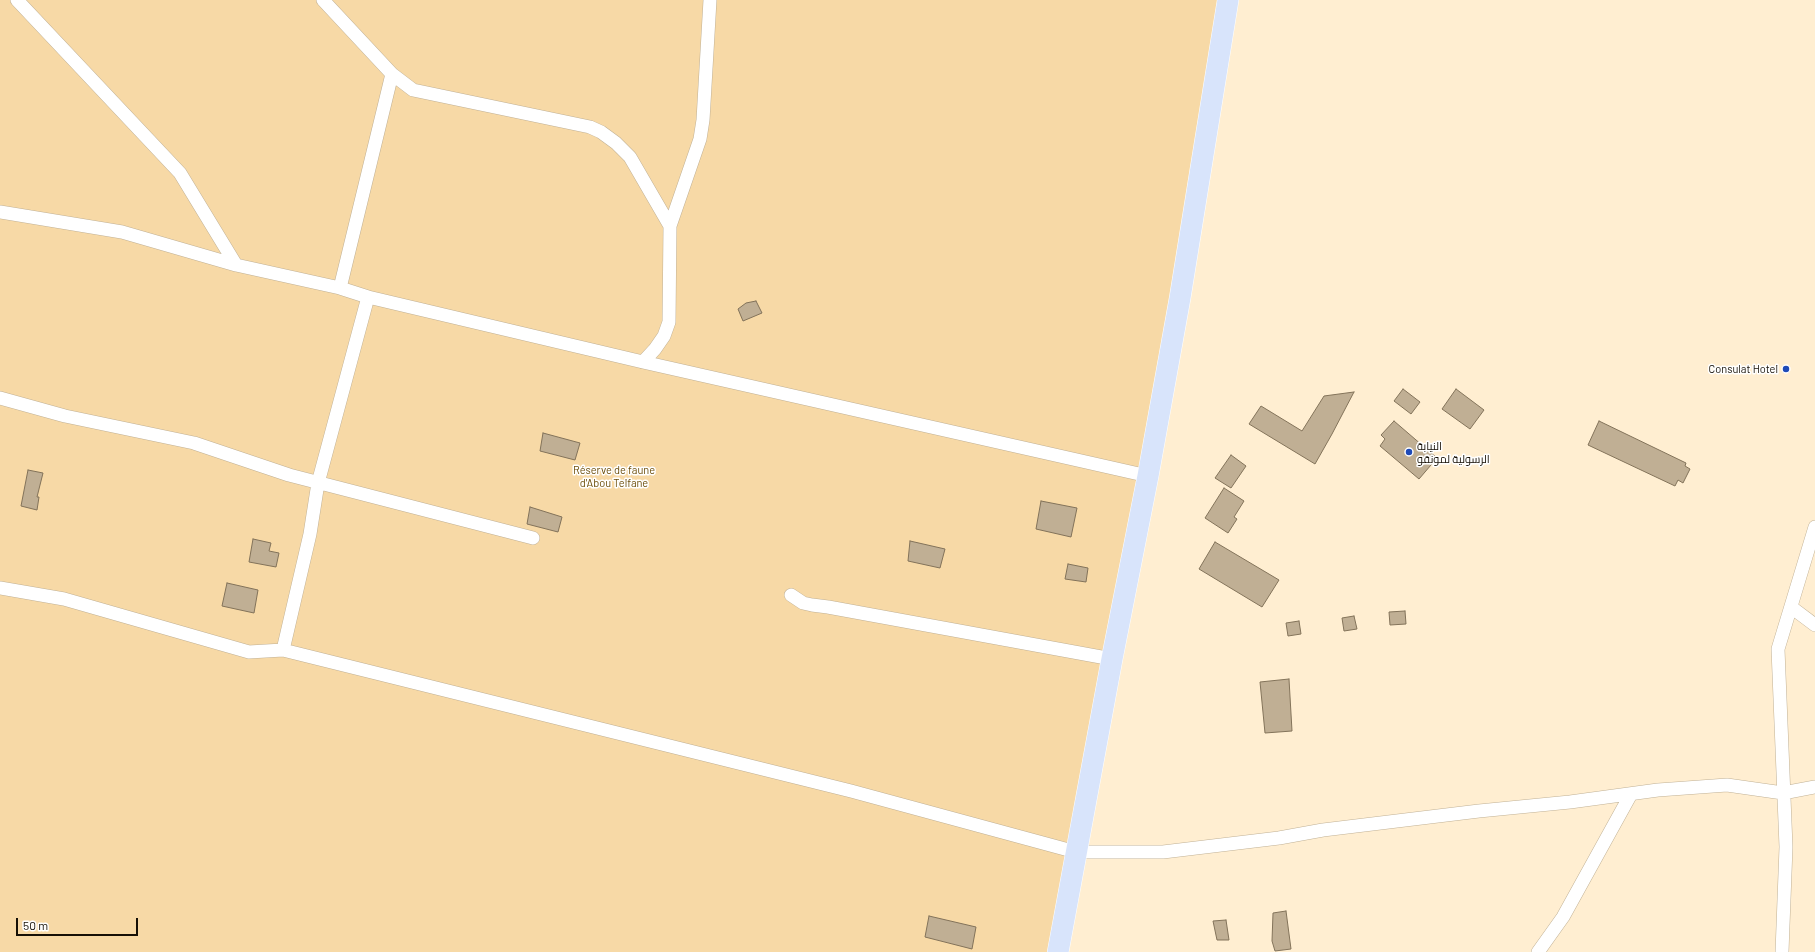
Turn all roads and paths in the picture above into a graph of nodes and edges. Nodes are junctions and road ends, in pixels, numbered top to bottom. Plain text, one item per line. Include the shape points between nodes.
1 (17, 0) edge
2 (323, 0) edge
3 (710, 0) edge
4 (1228, 0) edge
5 (392, 74) junction
6 (0, 212) edge
7 (670, 226) junction
8 (236, 265) junction
9 (340, 288) junction
10 (368, 297) junction
11 (642, 362) junction
12 (0, 398) edge
13 (1148, 476) junction
14 (318, 483) junction
15 (1815, 527) edge
16 (533, 538) dead end
17 (0, 588) edge
18 (791, 595) dead end
19 (1791, 607) junction
20 (1815, 625) edge
21 (283, 650) junction
22 (1112, 659) junction
23 (1815, 787) edge
24 (1783, 793) junction
25 (1631, 794) junction
26 (1076, 852) junction
27 (1058, 952) edge
28 (1538, 952) edge
29 (1782, 952) edge

1 - 8 street via 180,173
2 - 5 street
3 - 7 street via 700,139
4 - 13 main road
5 - 7 street via 413,90 590,127 601,132 630,157
5 - 9 street
6 - 8 street via 122,232
7 - 11 street via 668,322 664,336
8 - 9 street
9 - 10 street
10 - 11 street
10 - 14 street
11 - 13 street
12 - 14 street via 65,416 194,443
13 - 22 main road
14 - 16 street
14 - 21 street via 310,534
15 - 19 street
17 - 21 street via 64,599 249,652
18 - 22 street via 812,606 828,606
19 - 20 street
19 - 24 street via 1778,649
21 - 26 street via 850,791
22 - 26 main road
23 - 24 street
24 - 25 street via 1727,785
24 - 29 street via 1786,847
25 - 26 street via 1323,830 1163,852
25 - 28 street via 1563,917
26 - 27 main road

